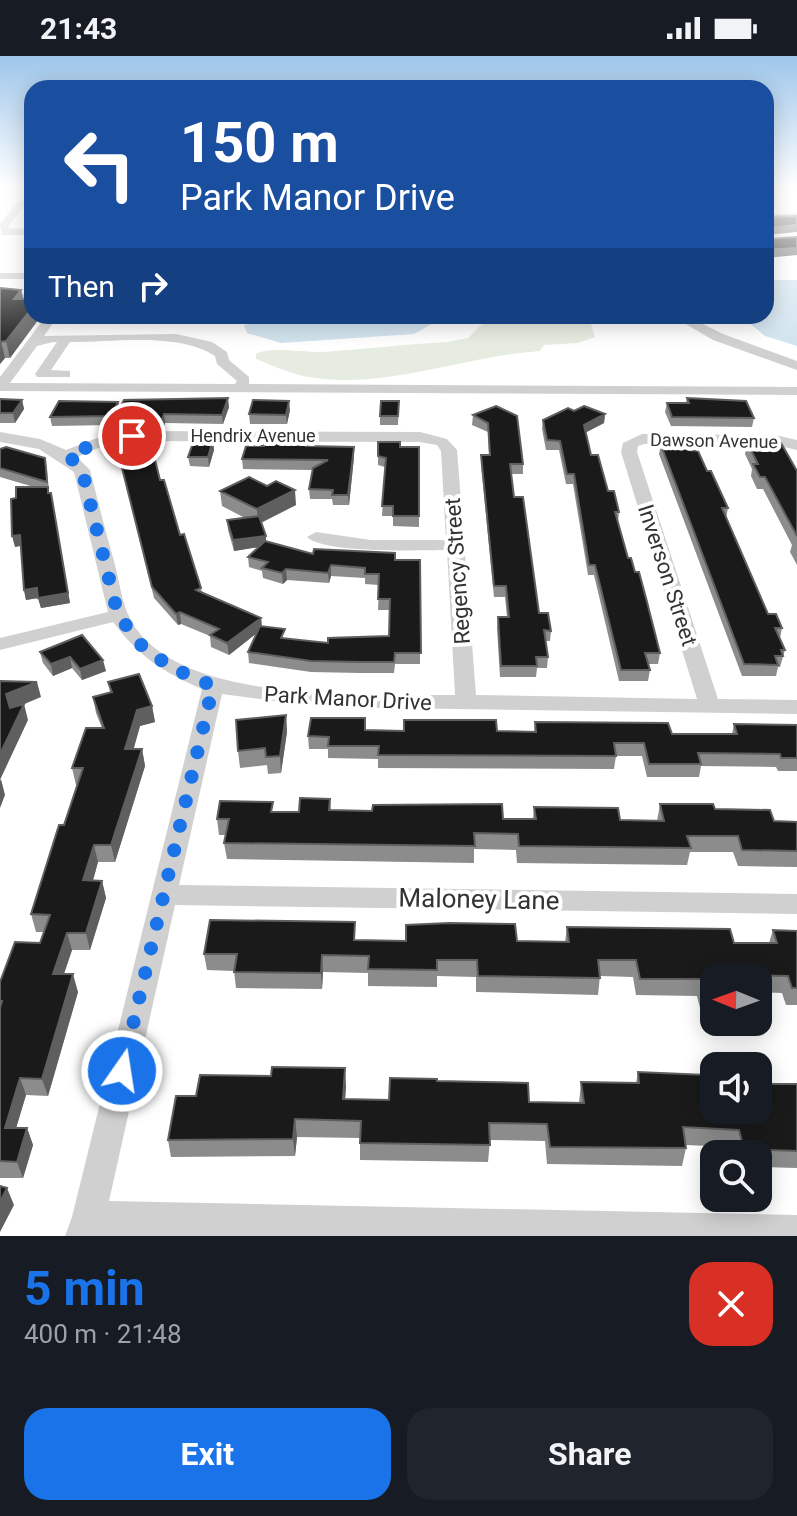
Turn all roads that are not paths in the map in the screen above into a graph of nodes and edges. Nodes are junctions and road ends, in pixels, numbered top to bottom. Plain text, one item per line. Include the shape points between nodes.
1 (0, 276) edge
2 (24, 276) edge
3 (0, 298) edge
4 (24, 298) edge
5 (46, 324) edge
6 (693, 324) edge
7 (35, 337) junction
8 (59, 338) junction
9 (797, 366) edge
10 (239, 382) junction
11 (0, 387) edge
12 (797, 391) edge
13 (0, 437) edge
14 (442, 442) joint
15 (631, 443) joint
16 (797, 445) edge
17 (68, 455) junction
18 (316, 537) dead end
19 (455, 545) junction
20 (118, 615) junction
21 (0, 644) edge
22 (213, 686) junction
23 (466, 702) junction
24 (710, 706) junction
25 (797, 707) edge
26 (162, 895) junction
27 (797, 904) edge
28 (86, 1226) edge
29 (797, 1232) edge

1 - 2 street
3 - 4 street
5 - 7 street
6 - 9 street
7 - 8 street
7 - 11 street
8 - 10 street via 194,340 217,352
8 - 10 street via 42,374
10 - 11 street
10 - 12 street
13 - 17 street
14 - 17 street, Hendrix Avenue via 420,437 132,436 110,438
14 - 19 street, Regency Street via 449,450
15 - 16 street, Dawson Avenue via 760,440
15 - 24 street, Inverson Street via 629,452
17 - 20 street, Park Manor Drive via 82,470
18 - 19 street via 371,545
19 - 23 street, Regency Street
20 - 21 street
20 - 22 street, Park Manor Drive via 152,654
22 - 23 street, Park Manor Drive via 322,700
22 - 26 street
23 - 24 street, Park Manor Drive
24 - 25 street, Park Manor Drive
26 - 27 street, Maloney Lane
26 - 28 street
28 - 29 street

